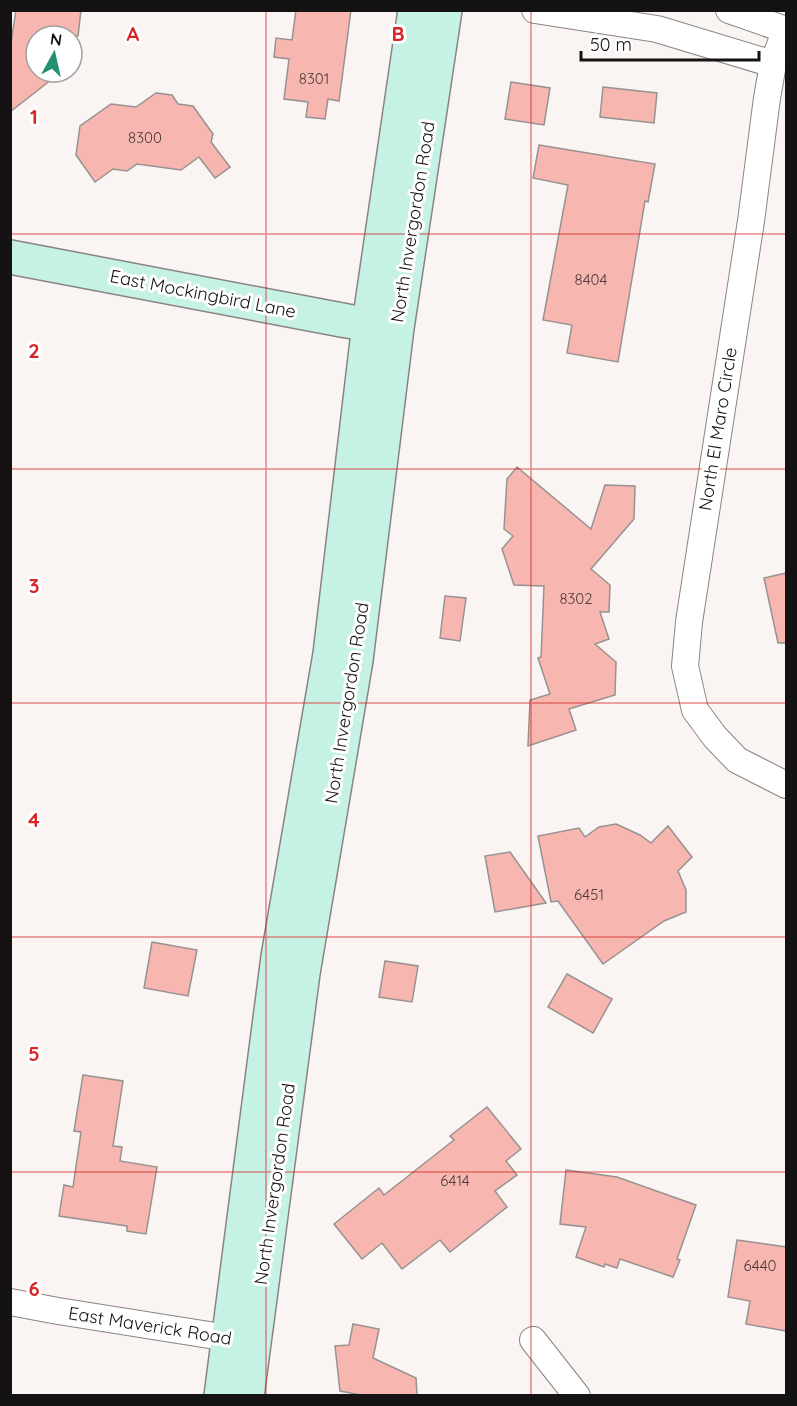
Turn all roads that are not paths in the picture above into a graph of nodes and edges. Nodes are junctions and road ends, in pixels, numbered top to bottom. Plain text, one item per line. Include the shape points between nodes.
1 (415, 10) edge
2 (445, 10) edge
3 (535, 10) edge
4 (729, 10) edge
5 (786, 29) edge
6 (773, 64) junction
7 (10, 257) edge
8 (383, 326) junction
9 (786, 786) edge
10 (10, 1302) edge
11 (241, 1340) junction
12 (533, 1340) dead end
13 (221, 1395) edge
14 (247, 1395) edge
15 (577, 1395) edge

1 - 8 street, North Invergordon Road
2 - 8 street, North Invergordon Road
3 - 6 street via 657,29
4 - 5 street
5 - 6 street, North El Maro Circle
6 - 9 street, North El Maro Circle via 688,622 685,666 695,710 715,737 737,760
7 - 8 street, East Mockingbird Lane
8 - 11 street, North Invergordon Road via 356,660
10 - 11 street, East Maverick Road
11 - 13 street, North Invergordon Road
11 - 14 street, North Invergordon Road
12 - 15 street

